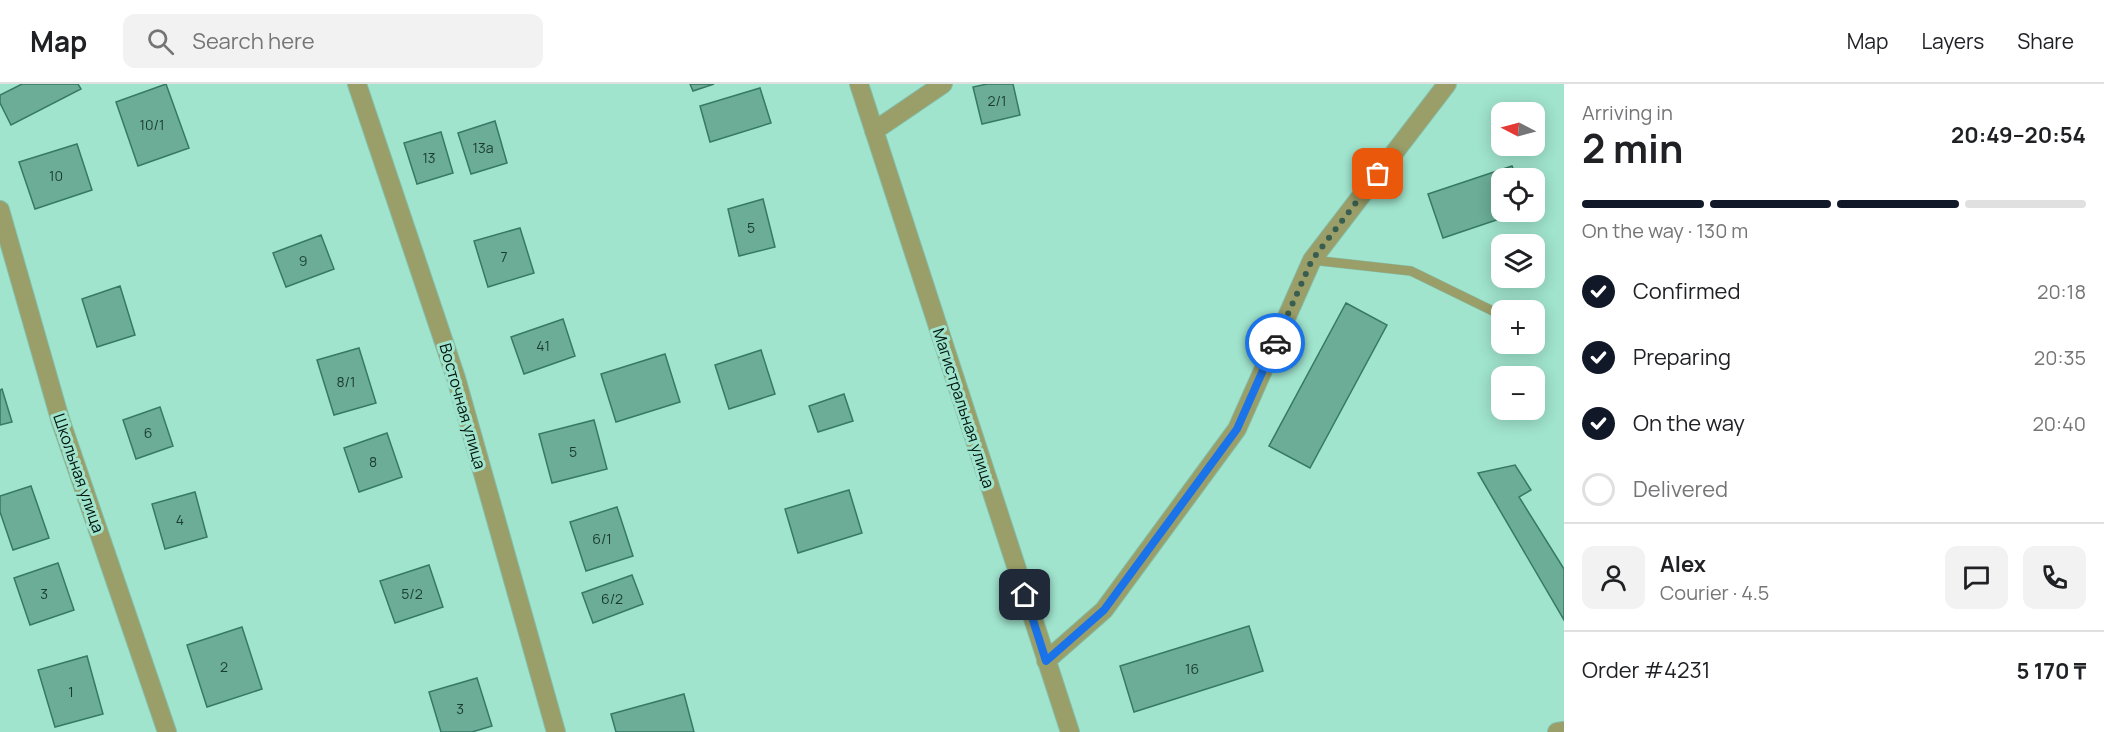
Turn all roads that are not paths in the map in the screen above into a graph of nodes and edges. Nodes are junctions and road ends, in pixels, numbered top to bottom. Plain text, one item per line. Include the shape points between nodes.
1 (357, 84) edge
2 (859, 84) edge
3 (943, 84) edge
4 (1447, 84) edge
5 (874, 130) junction
6 (0, 210) edge
7 (1312, 260) junction
8 (1491, 310) edge
9 (1046, 661) junction
10 (1564, 731) edge
11 (167, 732) edge
12 (556, 732) edge
13 (1070, 732) edge
14 (1557, 732) edge

1 - 12 street, Восточная улица via 456,378
2 - 5 street, Магистральная улица
3 - 5 street
4 - 7 street
5 - 9 street, Магистральная улица
6 - 11 street, Школьная улица via 60,419
7 - 8 lane via 1411,271
7 - 9 street via 1237,429 1104,610
9 - 13 street, Магистральная улица
10 - 14 street

